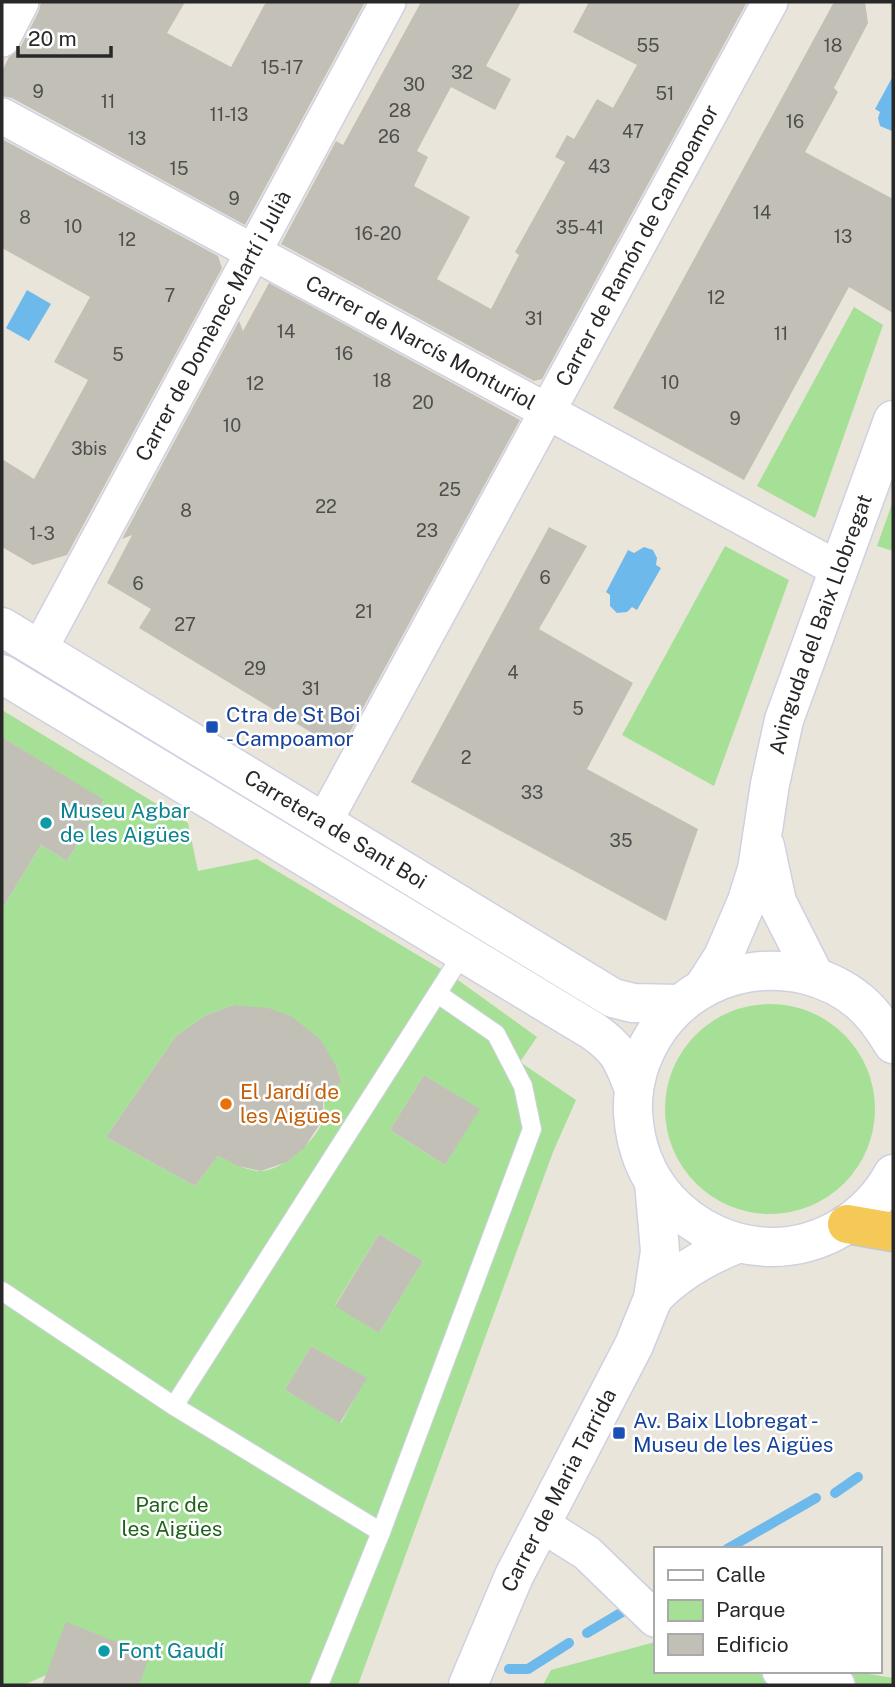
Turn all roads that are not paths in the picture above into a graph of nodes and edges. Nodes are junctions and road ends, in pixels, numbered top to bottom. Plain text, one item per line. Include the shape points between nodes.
1 (22, 2) edge
2 (388, 2) edge
3 (770, 2) edge
4 (2, 39) edge
5 (2, 116) edge
6 (253, 253) junction
7 (547, 412) junction
8 (893, 420) edge
9 (838, 569) junction
10 (2, 627) edge
11 (39, 650) junction
12 (2, 674) edge
13 (324, 822) junction
14 (763, 834) junction
15 (463, 953) junction
16 (815, 977) junction
17 (438, 994) junction
18 (691, 996) junction
19 (893, 1044) edge
20 (634, 1089) junction
21 (893, 1174) edge
22 (654, 1182) junction
23 (847, 1224) junction
24 (893, 1231) edge
25 (739, 1243) junction
26 (2, 1291) edge
27 (653, 1298) junction
28 (174, 1406) junction
29 (541, 1524) junction
30 (381, 1532) junction
31 (654, 1618) edge
32 (788, 1673) edge
33 (319, 1685) edge
34 (468, 1685) edge
35 (838, 1685) edge

1 - 4 street
2 - 6 street, Carrer de Domènec Martí i Julià
3 - 7 street, Carrer de Ramón de Campoamor
5 - 6 street, Carrer de Narcís Monturiol
6 - 7 street, Carrer de Narcís Monturiol
6 - 11 street, Carrer de Domènec Martí i Julià
7 - 9 street, Carrer de Narcís Monturiol
7 - 13 street, Carrer de Ramón de Campoamor
8 - 9 main road, Avinguda del Baix Llobregat
9 - 14 main road, Avinguda del Baix Llobregat via 784,720
10 - 11 main road, Carretera de Sant Boi
11 - 13 main road, Carretera de Sant Boi
12 - 15 main road, Carretera de Sant Boi
13 - 18 main road, Carretera de Sant Boi via 613,998 633,1003
14 - 16 main road, Avinguda del Baix Llobregat via 777,902
14 - 18 main road, Avinguda del Baix Llobregat via 747,901 723,957
15 - 17 lane
15 - 20 main road, Carretera de Sant Boi via 613,1045
16 - 18 main road via 782,970 749,971
16 - 19 main road via 861,1003
17 - 28 lane
17 - 30 lane via 496,1034 523,1087 532,1129
18 - 20 main road, Avinguda del Baix Llobregat via 649,1042
20 - 22 main road via 636,1137
21 - 23 main road via 870,1205
22 - 25 main road via 691,1221
22 - 27 main road via 660,1251
23 - 24 highway
23 - 25 main road via 795,1245
25 - 27 main road via 688,1268
26 - 28 lane
27 - 29 main road, Carrer de Maria Tarrida via 634,1345
28 - 30 lane
29 - 31 street via 587,1553
29 - 34 main road, Carrer de Maria Tarrida
30 - 33 lane
32 - 35 street

